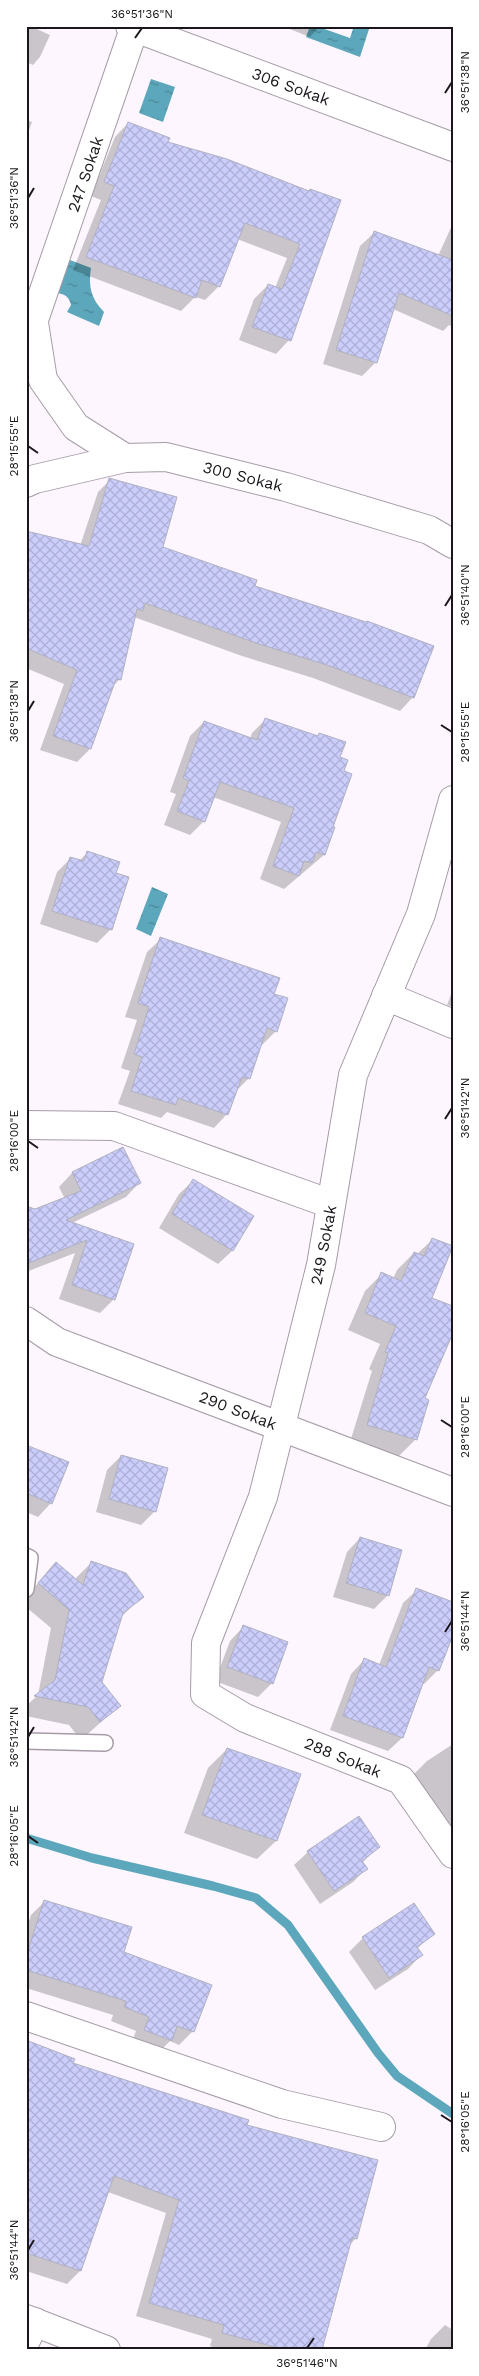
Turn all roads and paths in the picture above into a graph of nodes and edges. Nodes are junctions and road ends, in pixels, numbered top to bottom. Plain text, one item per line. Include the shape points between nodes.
1 (133, 27) edge
2 (453, 146) edge
3 (30, 333) edge
4 (125, 458) junction
5 (26, 483) edge
6 (453, 544) edge
7 (453, 800) edge
8 (386, 996) junction
9 (453, 1024) edge
10 (26, 1125) edge
11 (331, 1204) junction
12 (26, 1321) edge
13 (281, 1426) junction
14 (453, 1492) edge
15 (26, 1556) edge
16 (26, 1588) edge
17 (205, 1694) joint
18 (26, 1741) edge
19 (105, 1743) dead end
20 (453, 1854) edge
21 (26, 2016) edge
22 (381, 2127) dead end
23 (29, 2327) edge
24 (106, 2350) edge

1 - 2 street, 306 Sokak
1 - 3 street, 247 Sokak
3 - 4 street, 247 Sokak via 43,380 76,428
4 - 5 street, 300 Sokak
4 - 6 street, 300 Sokak via 166,457 286,487 429,530
7 - 8 street, 249 Sokak via 421,914
8 - 9 street
8 - 11 street, 249 Sokak via 353,1074
10 - 11 street via 114,1126
11 - 13 street, 249 Sokak via 321,1264
12 - 13 street, 290 Sokak via 57,1342
13 - 14 street, 290 Sokak
13 - 17 street, 249 Sokak via 263,1497 206,1642
15 - 16 lane via 30,1558
17 - 20 street, 288 Sokak via 245,1718 401,1780
18 - 19 lane
21 - 22 street via 282,2104
23 - 24 street

